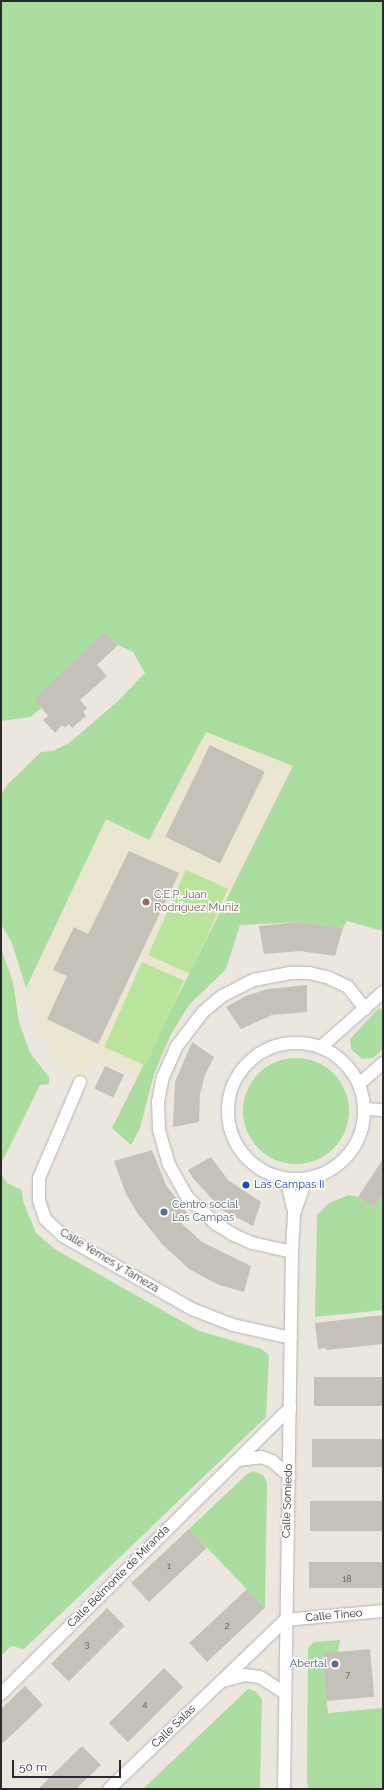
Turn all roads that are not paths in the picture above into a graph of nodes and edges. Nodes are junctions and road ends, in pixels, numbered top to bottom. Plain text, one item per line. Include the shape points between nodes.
1 (383, 992) edge
2 (365, 1009) junction
3 (321, 1048) junction
4 (383, 1063) edge
5 (80, 1082) dead end
6 (358, 1084) junction
7 (364, 1108) junction
8 (383, 1110) edge
9 (286, 1179) junction
10 (306, 1179) junction
11 (294, 1214) junction
12 (292, 1252) junction
13 (291, 1338) junction
14 (290, 1408) junction
15 (238, 1460) junction
16 (289, 1476) junction
17 (383, 1611) edge
18 (285, 1620) junction
19 (221, 1682) junction
20 (284, 1693) junction
21 (1, 1694) edge
22 (109, 1789) edge
23 (284, 1789) edge

1 - 2 street
2 - 3 street
2 - 12 street via 348,987 327,977 291,973 254,980 222,996 203,1012 177,1046 163,1077 158,1102 160,1135 169,1165 188,1197 216,1224 234,1235
3 - 6 street via 345,1064
3 - 9 street via 299,1044 270,1049 245,1067 230,1095 230,1126 238,1146 253,1163
4 - 6 street
5 - 13 street, Calle Yernes y Tameza via 39,1178 39,1200 45,1219 63,1236 204,1315 233,1326
6 - 7 street
7 - 8 street
7 - 10 street via 358,1140 345,1160 324,1174
9 - 10 street
9 - 11 street, Calle Somiedo
10 - 11 street, Calle Somiedo
11 - 12 street, Calle Somiedo
12 - 13 street, Calle Somiedo
13 - 14 street, Calle Somiedo
14 - 15 street, Calle Belmonte de Miranda
14 - 16 street, Calle Somiedo
15 - 16 street via 261,1457 272,1461
15 - 21 street, Calle Belmonte de Miranda
16 - 18 street, Calle Somiedo
17 - 18 street, Calle Tineo
18 - 19 street, Calle Salas
18 - 20 street, Calle Somiedo
19 - 20 street, Calle Salas via 245,1675 260,1677
19 - 22 street, Calle Salas
20 - 23 street, Calle Somiedo

